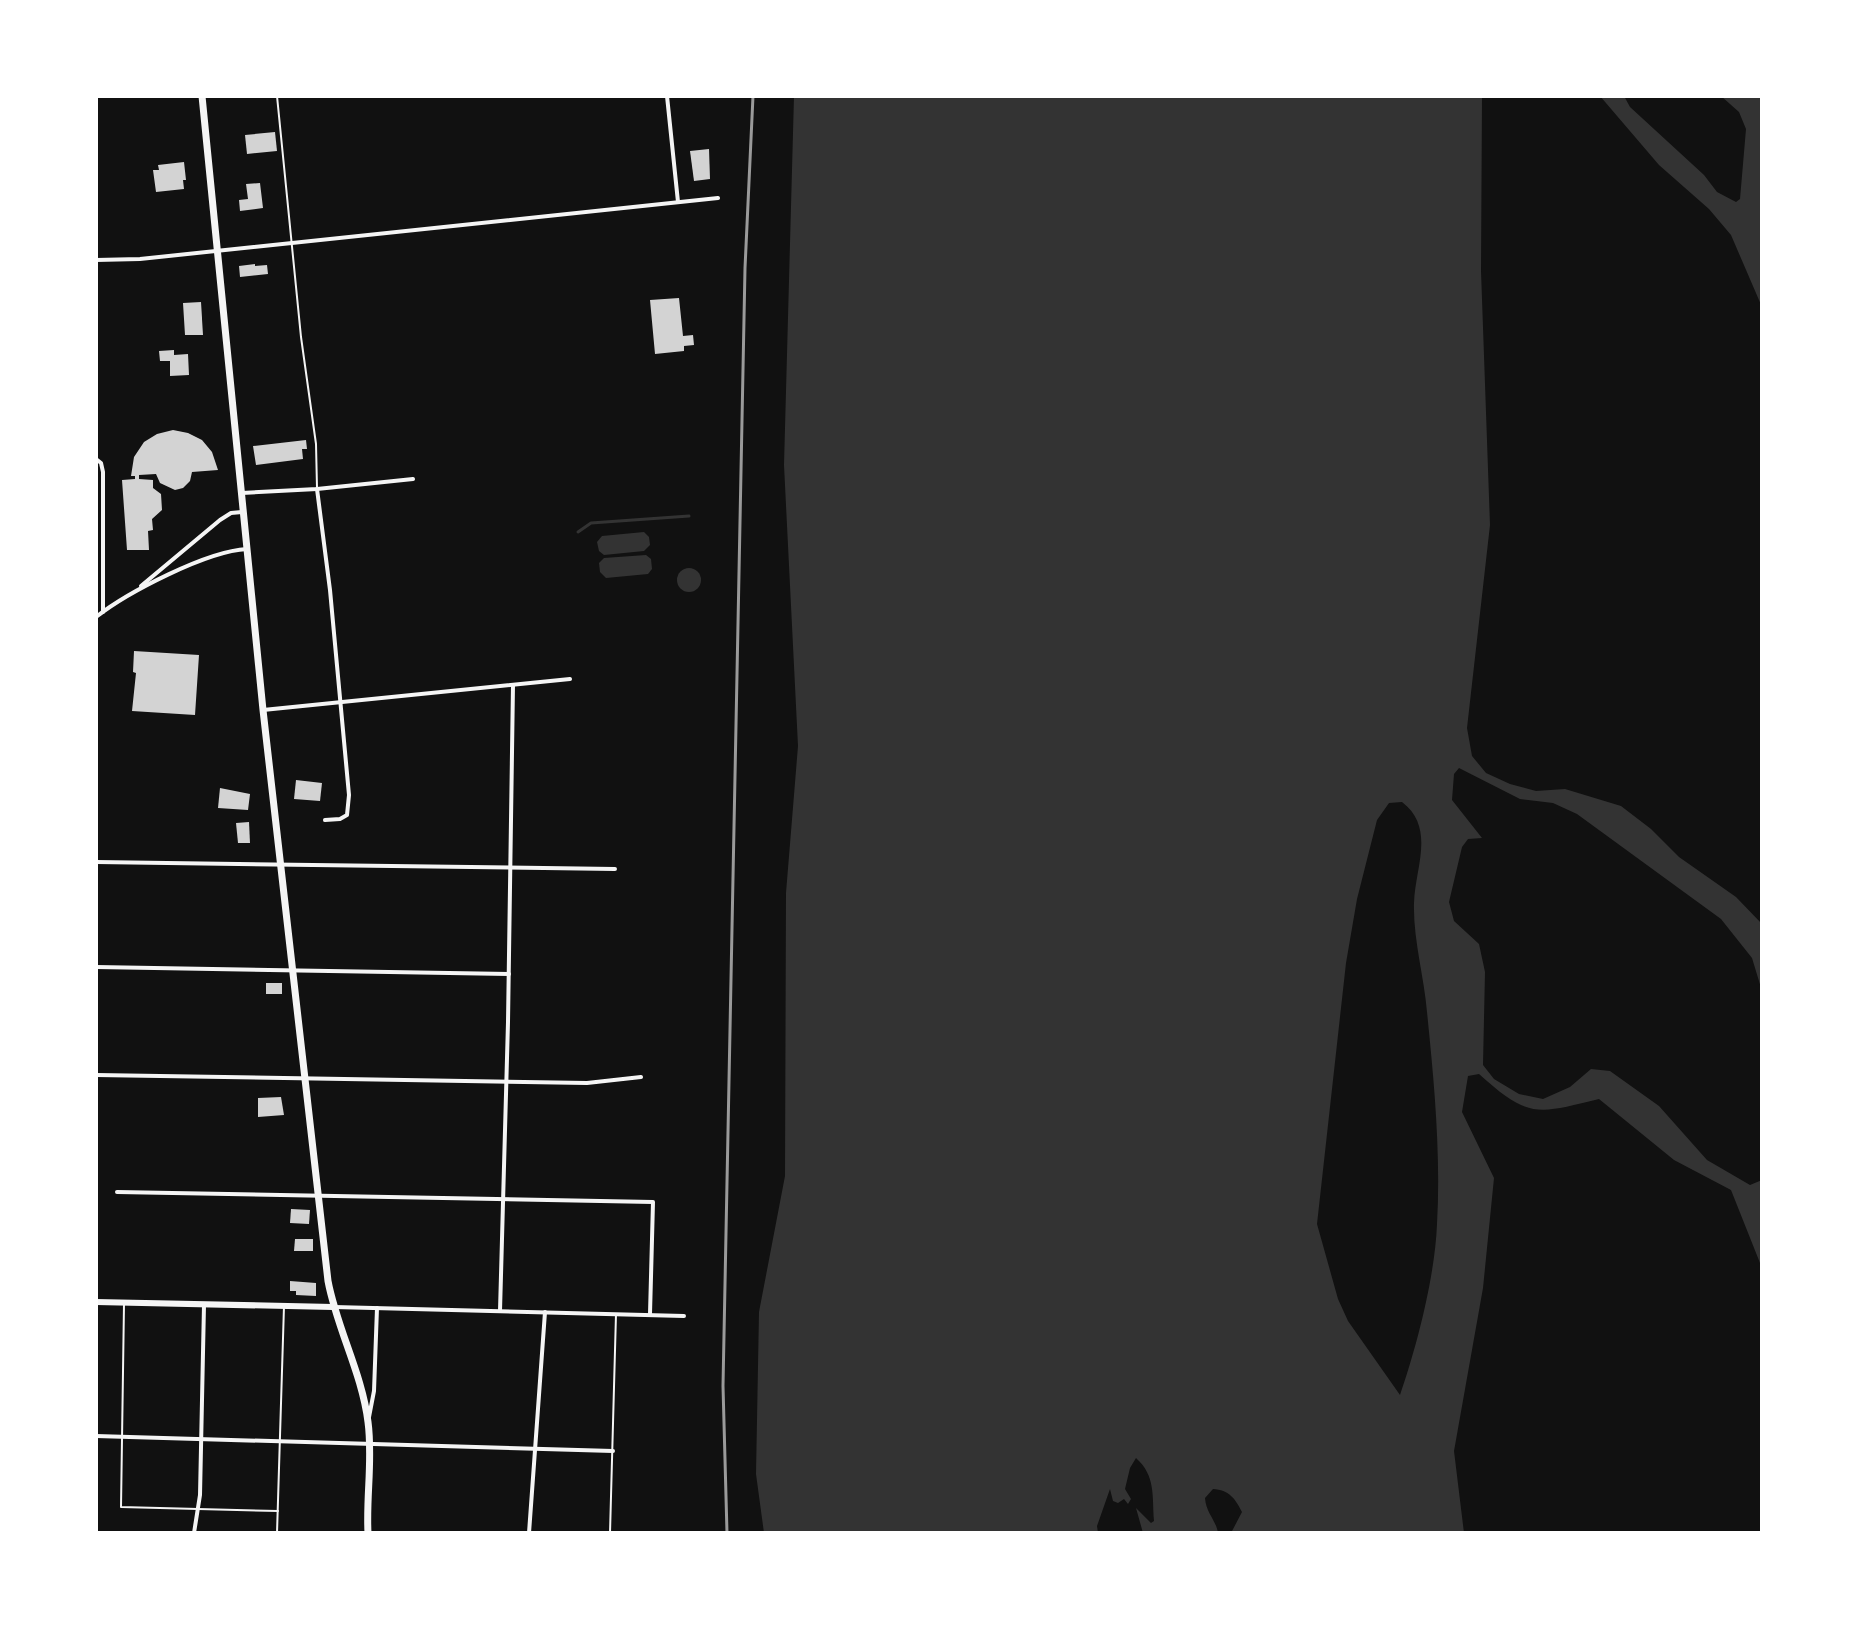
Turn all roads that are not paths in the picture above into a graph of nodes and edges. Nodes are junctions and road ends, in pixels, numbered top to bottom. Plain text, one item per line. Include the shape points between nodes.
1 (202, 96) edge
2 (277, 96) edge
3 (667, 96) edge
4 (718, 198) dead end
5 (678, 202) junction
6 (291, 242) junction
7 (218, 249) junction
8 (96, 260) edge
9 (97, 460) edge
10 (413, 479) dead end
11 (317, 489) junction
12 (242, 493) junction
13 (243, 511) junction
14 (247, 549) junction
15 (136, 590) junction
16 (103, 612) junction
17 (96, 617) edge
18 (570, 679) dead end
19 (513, 685) junction
20 (340, 703) junction
21 (263, 710) junction
22 (325, 820) dead end
23 (96, 862) edge
24 (281, 864) junction
25 (511, 868) junction
26 (615, 869) dead end
27 (96, 967) edge
28 (293, 971) junction
29 (509, 974) junction
30 (96, 1075) edge
31 (641, 1077) dead end
32 (306, 1078) junction
33 (507, 1082) junction
34 (117, 1192) dead end
35 (319, 1196) junction
36 (503, 1200) junction
37 (96, 1302) edge
38 (124, 1303) junction
39 (204, 1305) junction
40 (284, 1306) junction
41 (333, 1307) junction
42 (377, 1308) junction
43 (500, 1311) junction
44 (545, 1312) junction
45 (616, 1313) junction
46 (650, 1314) junction
47 (684, 1316) dead end
48 (368, 1422) junction
49 (96, 1436) edge
50 (122, 1437) junction
51 (200, 1438) junction
52 (280, 1441) junction
53 (369, 1443) junction
54 (534, 1447) junction
55 (613, 1451) junction
56 (199, 1509) junction
57 (278, 1511) junction
58 (194, 1533) edge
59 (277, 1533) edge
60 (368, 1533) edge
61 (529, 1533) edge
62 (610, 1533) edge

1 - 7 main road
2 - 6 lane
3 - 5 street
4 - 5 street
5 - 6 street
6 - 7 street
6 - 11 lane
7 - 8 street
7 - 12 main road
9 - 16 street via 103,472
10 - 11 street
11 - 12 street
11 - 20 street
12 - 13 main road
13 - 14 main road
13 - 15 street via 220,520
14 - 15 street via 223,552
14 - 21 main road
15 - 16 street
16 - 17 street
18 - 19 street
19 - 20 street
19 - 25 street
20 - 21 street
20 - 22 street via 349,809 344,818
21 - 24 main road
23 - 24 street
24 - 25 street
24 - 28 main road
25 - 26 street
25 - 29 street
27 - 28 street
28 - 29 street
28 - 32 main road
29 - 33 street
30 - 32 street
31 - 33 street
32 - 33 street
32 - 35 main road
33 - 36 street
34 - 35 street
35 - 36 street
35 - 41 main road
36 - 43 street
36 - 46 street via 653,1202
37 - 38 main road
38 - 39 main road
38 - 50 lane
39 - 40 main road
39 - 51 street
40 - 41 main road
40 - 52 lane
41 - 42 street
41 - 48 main road
42 - 43 street
42 - 48 street
43 - 44 street
44 - 45 street
44 - 54 street
45 - 46 street
45 - 55 lane
46 - 47 street
48 - 53 main road
49 - 50 street
50 - 51 street
50 - 56 lane via 121,1507
51 - 52 street
51 - 56 street
52 - 53 street
52 - 57 lane
53 - 54 street
53 - 60 main road
54 - 55 street
54 - 61 street
55 - 62 lane
56 - 57 lane
56 - 58 street
57 - 59 lane

